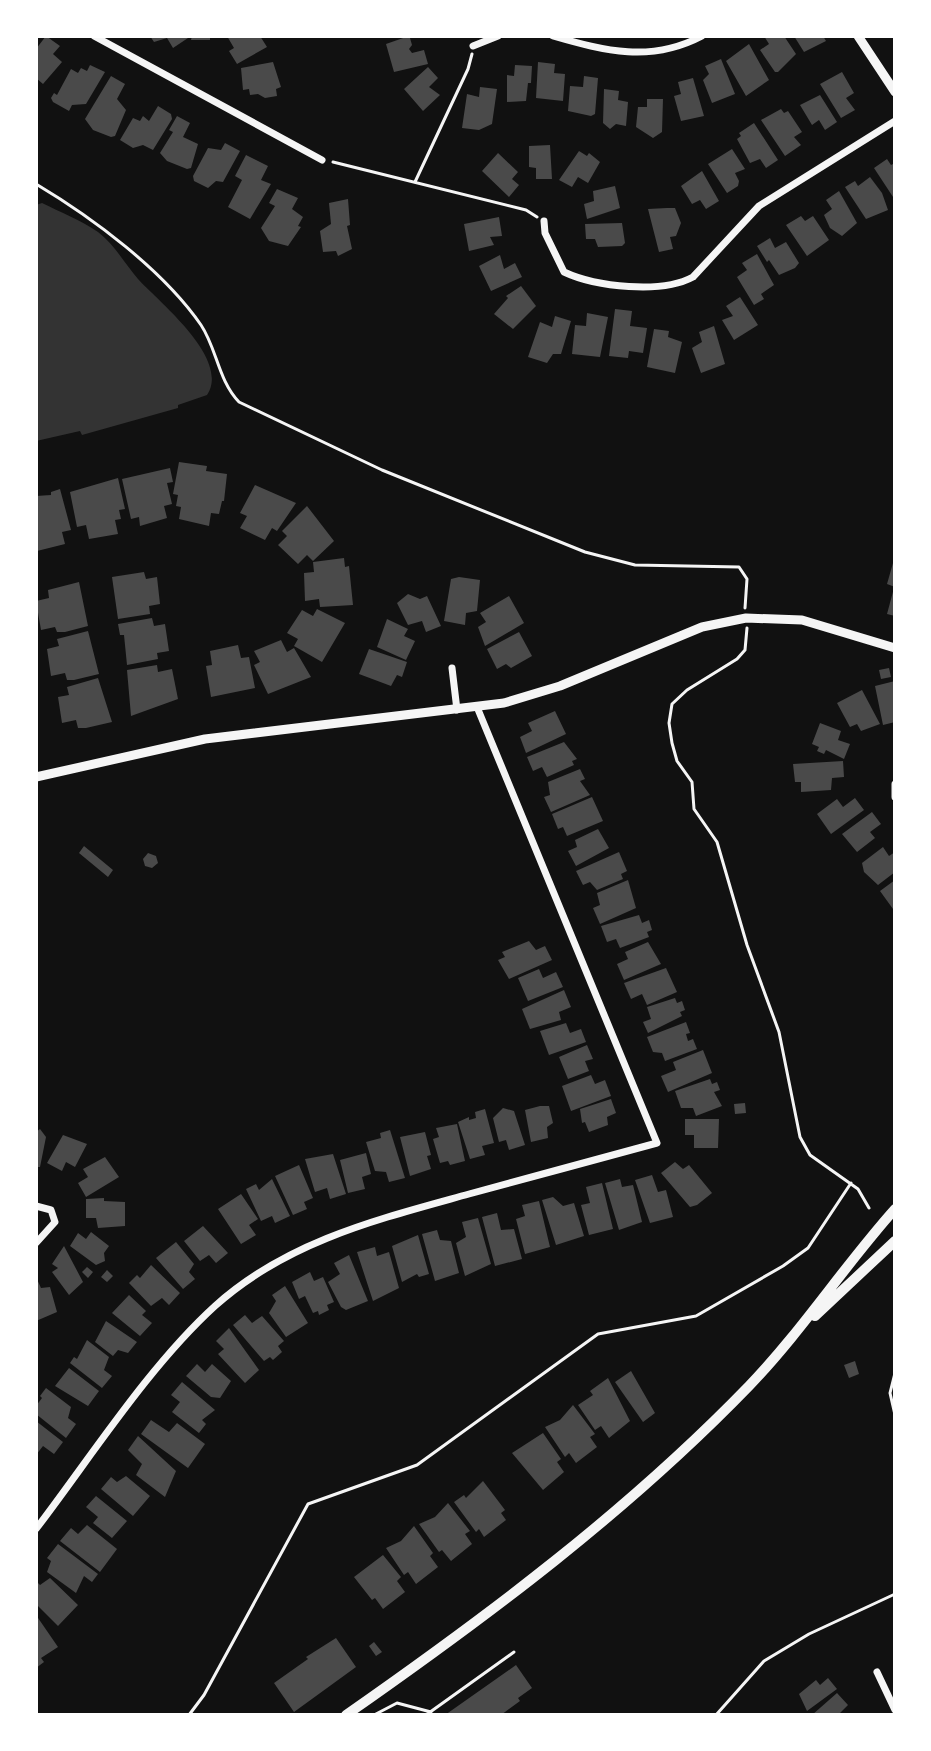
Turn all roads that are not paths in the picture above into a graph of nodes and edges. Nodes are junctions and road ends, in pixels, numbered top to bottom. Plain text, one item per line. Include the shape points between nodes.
1 (94, 36) edge
2 (498, 36) edge
3 (553, 36) edge
4 (702, 36) edge
5 (858, 36) edge
6 (473, 46) road end
7 (895, 92) edge
8 (895, 121) edge
9 (322, 160) road end
10 (544, 221) road end
11 (895, 648) edge
12 (452, 668) dead end
13 (477, 707) junction
14 (457, 710) junction
15 (36, 777) edge
16 (895, 784) edge
17 (895, 797) edge
18 (36, 1206) edge
19 (895, 1209) edge
20 (895, 1241) edge
21 (36, 1243) edge
22 (800, 1326) junction
23 (36, 1529) edge
24 (877, 1672) dead end
25 (895, 1710) edge
26 (346, 1715) edge

1 - 9 street
2 - 6 street
3 - 4 street via 642,54
5 - 7 street
8 - 10 street via 759,206 693,277 680,284 655,288 564,272
11 - 13 street via 802,620 746,618 693,630 539,694
12 - 14 street
13 - 14 street
13 - 23 street via 657,1143 363,1224 276,1262 190,1330
14 - 15 street via 205,739
16 - 17 street
18 - 21 street via 51,1210 55,1222
19 - 22 main road
20 - 22 main road
22 - 26 main road via 751,1384 657,1477 549,1568
24 - 25 street

